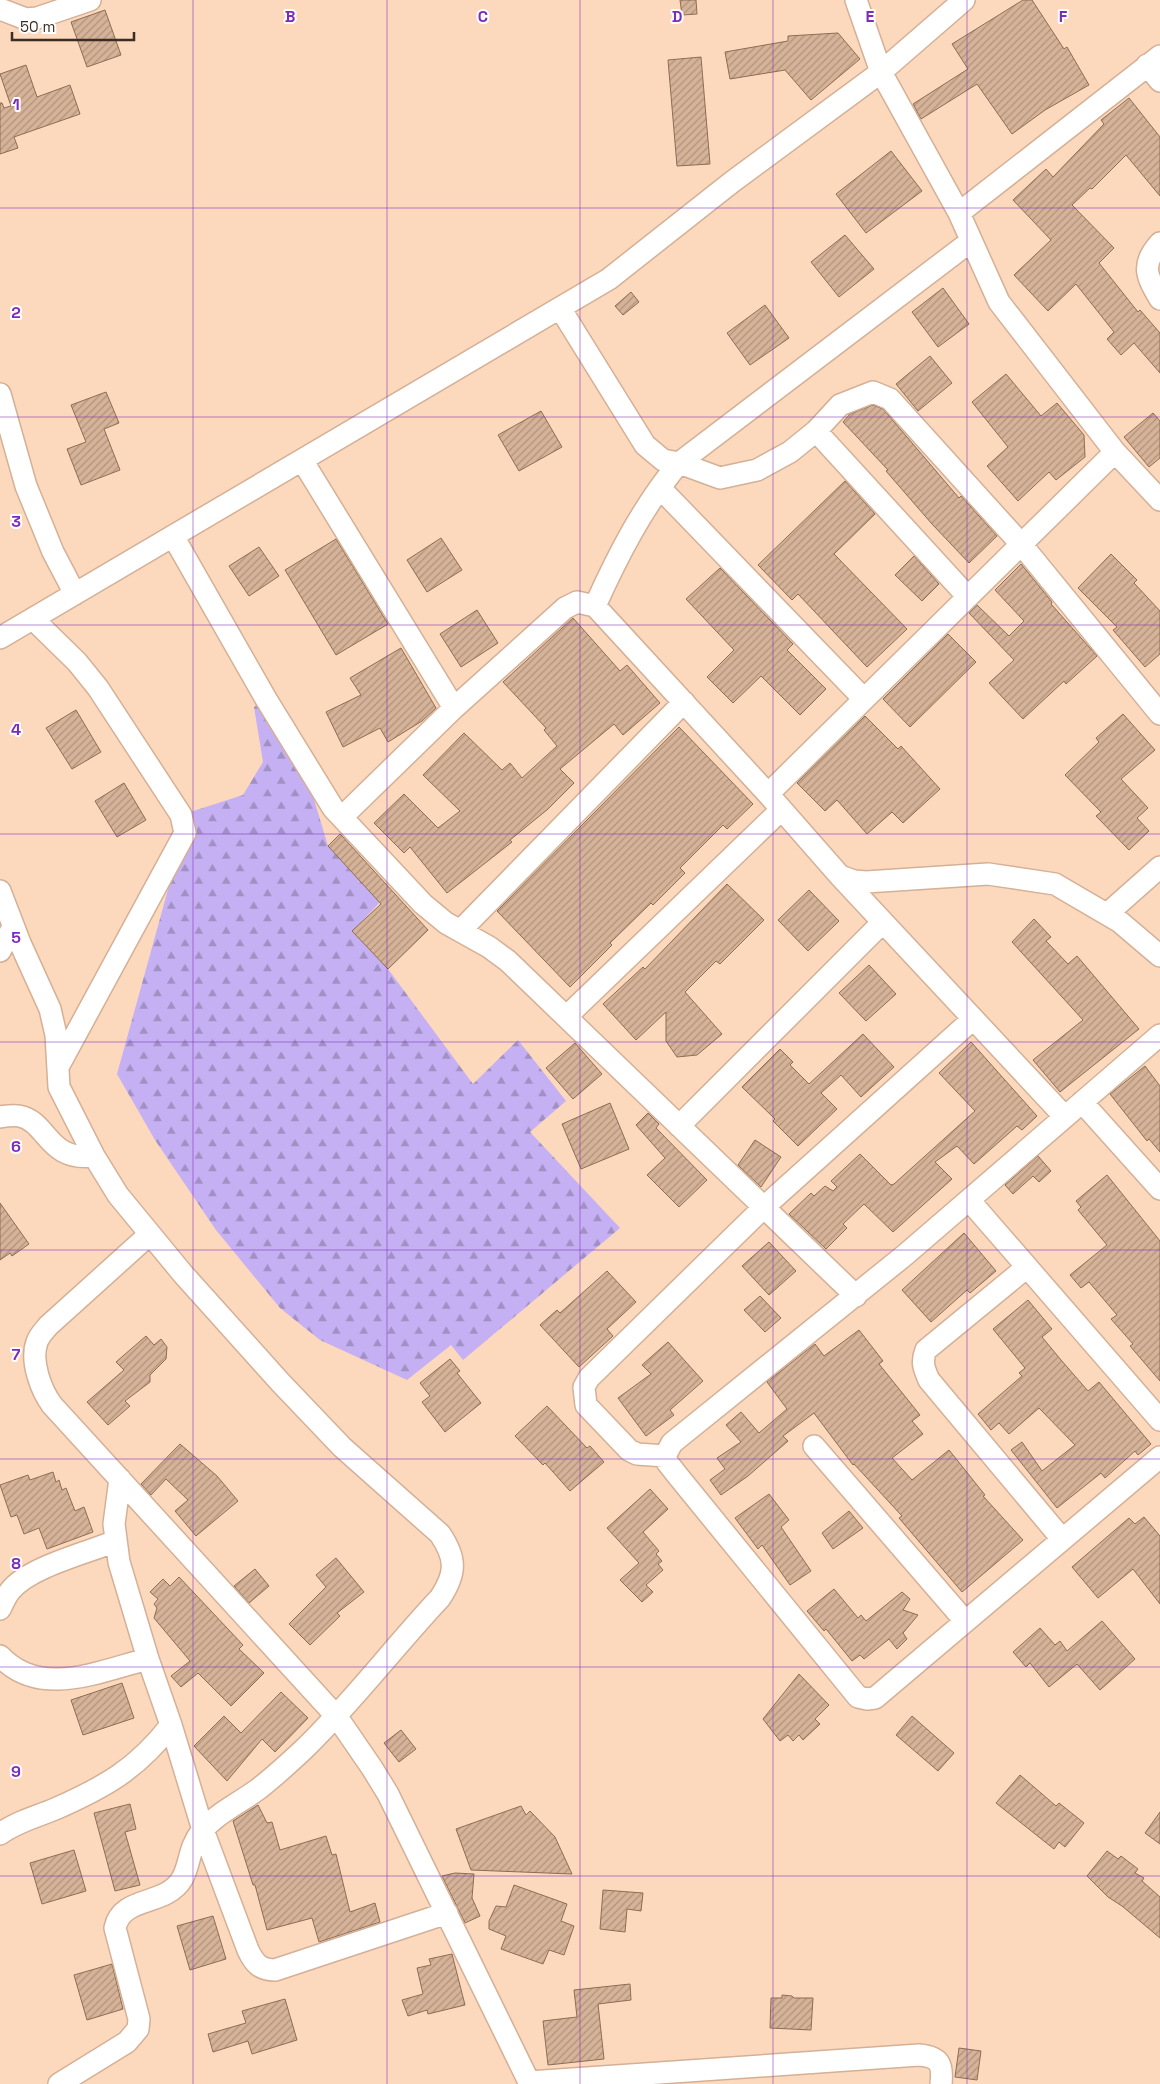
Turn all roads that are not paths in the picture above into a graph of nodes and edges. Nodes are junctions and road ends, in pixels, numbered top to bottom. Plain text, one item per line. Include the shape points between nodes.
1 (90, 0) edge
2 (856, 0) edge
3 (964, 0) edge
4 (0, 9) edge
5 (1156, 68) edge
6 (881, 72) junction
7 (959, 213) junction
8 (971, 241) junction
9 (1160, 243) edge
10 (1160, 299) edge
11 (560, 308) junction
12 (0, 394) edge
13 (816, 431) junction
14 (1115, 452) junction
15 (302, 460) junction
16 (679, 462) junction
17 (660, 488) junction
18 (1160, 500) edge
19 (173, 536) junction
20 (1021, 544) junction
21 (75, 594) junction
22 (968, 597) junction
23 (594, 606) junction
24 (33, 619) junction
25 (0, 638) edge
26 (864, 698) junction
27 (684, 702) junction
28 (454, 708) junction
29 (1160, 714) edge
30 (774, 802) junction
31 (342, 818) junction
32 (1160, 867) edge
33 (840, 876) junction
34 (0, 891) edge
35 (1107, 914) junction
36 (883, 922) junction
37 (13, 927) junction
38 (461, 930) junction
39 (0, 951) edge
40 (1160, 956) edge
41 (566, 1017) junction
42 (974, 1019) junction
43 (1160, 1034) edge
44 (56, 1070) junction
45 (1082, 1102) junction
46 (0, 1116) edge
47 (1064, 1117) junction
48 (679, 1126) junction
49 (94, 1156) junction
50 (1160, 1189) edge
51 (969, 1200) junction
52 (764, 1207) junction
53 (150, 1234) junction
54 (1028, 1267) junction
55 (856, 1296) junction
56 (1160, 1420) edge
57 (814, 1446) dead end
58 (665, 1456) junction
59 (1160, 1457) edge
60 (120, 1479) junction
61 (1062, 1539) junction
62 (116, 1541) junction
63 (0, 1609) edge
64 (965, 1622) junction
65 (0, 1656) edge
66 (148, 1659) junction
67 (337, 1717) junction
68 (171, 1725) junction
69 (203, 1830) junction
70 (0, 1834) edge
71 (447, 1913) junction
72 (530, 2083) edge
73 (59, 2084) edge
74 (942, 2084) edge

1 - 4 street via 37,18 26,18
2 - 6 street
3 - 6 street
5 - 7 street
6 - 7 street
6 - 11 street via 732,182 609,280
7 - 8 street
8 - 14 street via 999,302
8 - 16 street
9 - 10 street via 1147,265 1147,278
11 - 15 street
11 - 16 street via 645,445 663,460
12 - 21 street via 26,486 53,552
13 - 16 street via 790,452 758,470 720,478
13 - 20 street via 840,405 873,392 890,399
13 - 22 street
14 - 18 street
14 - 20 street
15 - 19 street
15 - 28 street
16 - 17 street
17 - 23 street via 621,548
17 - 26 street
19 - 21 street
19 - 31 street via 320,789
20 - 22 street
20 - 29 street
21 - 24 street
22 - 26 street
23 - 27 street
23 - 28 street via 577,602 565,608
24 - 25 street
24 - 44 street via 77,662 98,688 181,815 184,833
26 - 30 street
27 - 30 street
27 - 38 street
28 - 31 street
30 - 33 street
30 - 41 street
31 - 38 street via 423,904 446,923
32 - 35 street
33 - 35 street via 854,882 866,882 988,874 1055,884
33 - 36 street
34 - 37 street
35 - 40 street
36 - 42 street
36 - 48 street
37 - 39 street
37 - 44 street via 50,1009 56,1035
38 - 41 street via 508,961
41 - 48 street
42 - 47 street
42 - 52 street
43 - 45 street
44 - 49 street via 62,1093
45 - 47 street
45 - 50 street
46 - 49 street via 26,1118 66,1154 85,1158
47 - 51 street
48 - 52 street
49 - 53 street via 118,1195
51 - 54 street
51 - 55 street
52 - 55 street
52 - 58 street via 589,1378 584,1387 586,1405 629,1450 637,1454
53 - 60 street via 48,1326 36,1342 38,1374 48,1399
53 - 67 street via 280,1382 342,1447 447,1545 452,1563 451,1582
54 - 56 street
54 - 61 street via 926,1350 923,1367 929,1380
55 - 58 street via 672,1443
57 - 64 street
58 - 64 street via 858,1697 875,1698
59 - 61 street
60 - 62 street via 115,1509
60 - 67 street
61 - 64 street
62 - 63 street via 25,1577 10,1591
62 - 66 street
65 - 66 street via 20,1672 44,1680 63,1679
66 - 68 street
67 - 69 street via 260,1788
67 - 71 street via 388,1794
68 - 69 street
68 - 70 street via 154,1747 101,1788 13,1825
69 - 71 street via 250,1956 267,1970
69 - 73 street via 190,1852 182,1879 174,1888 158,1898 129,1908 120,1914 117,1921 115,1928 139,2019 138,2029 127,2042
71 - 72 street
72 - 74 street via 919,2055 932,2057 939,2063 943,2071

